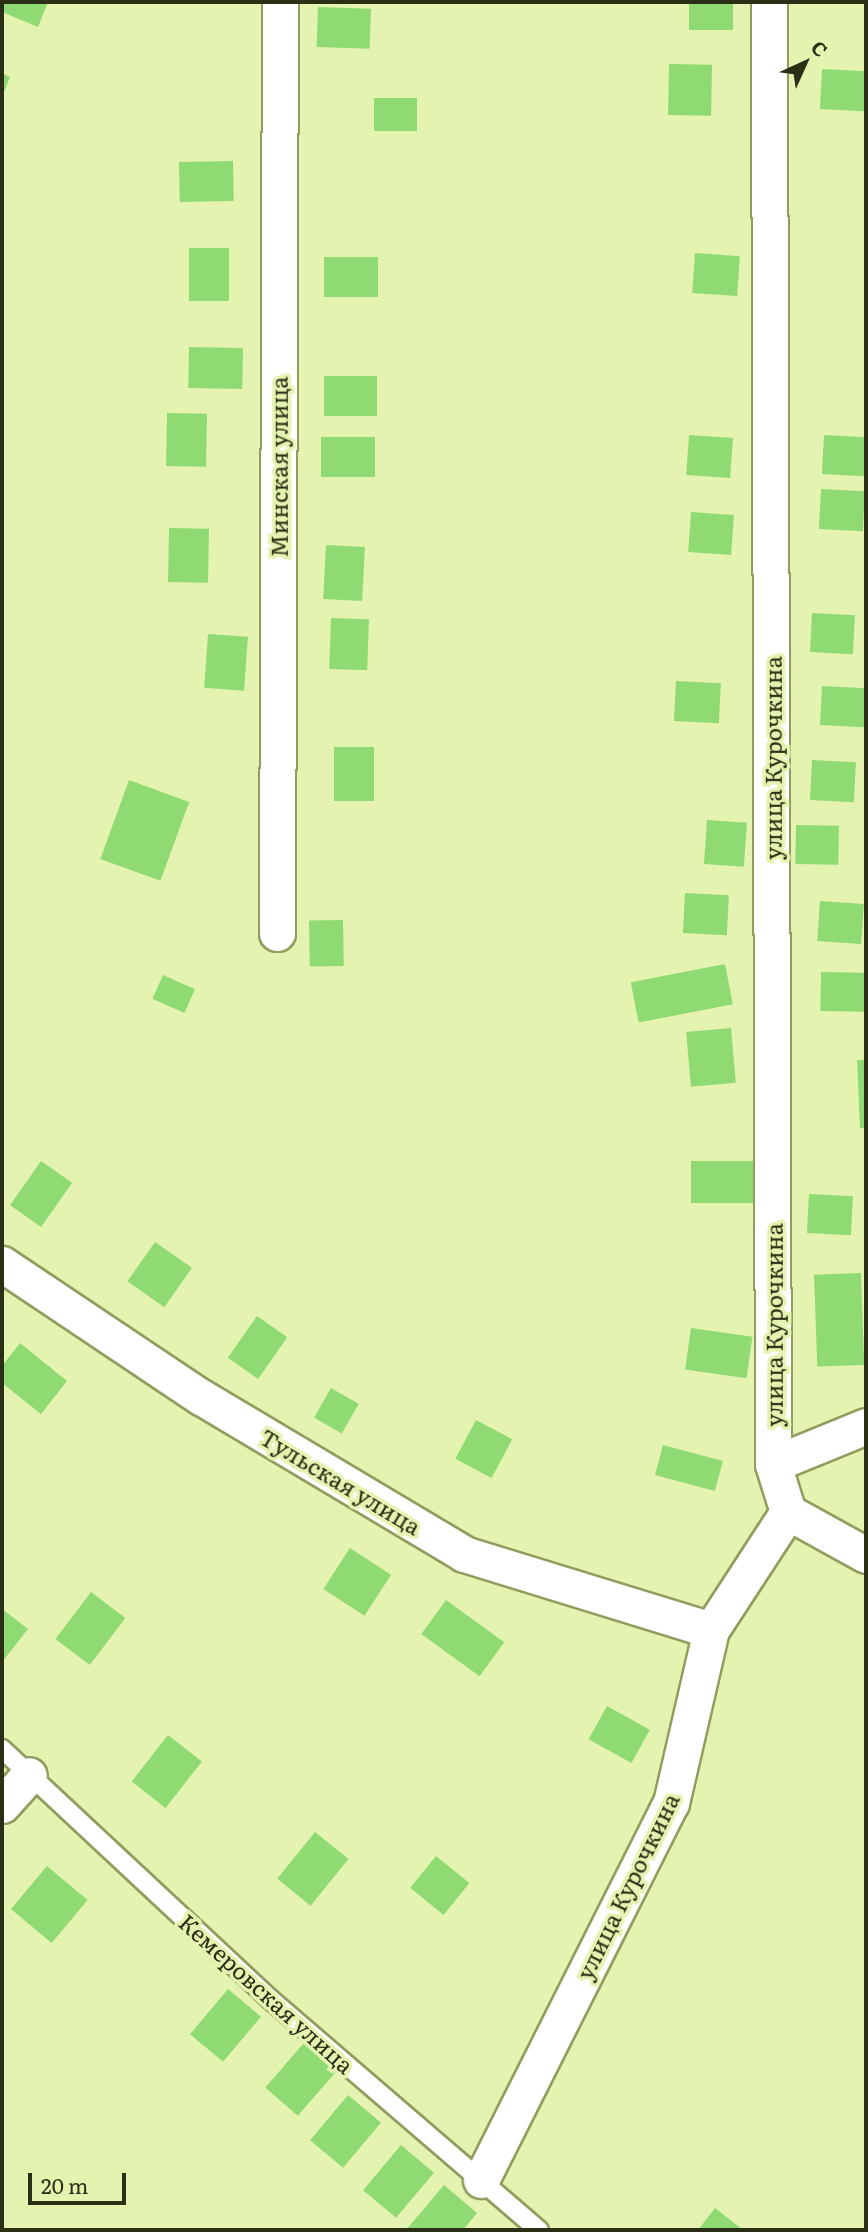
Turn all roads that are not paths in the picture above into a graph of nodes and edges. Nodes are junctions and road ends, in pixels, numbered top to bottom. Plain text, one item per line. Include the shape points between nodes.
1 (280, 2) edge
2 (769, 2) edge
3 (277, 933) dead end
4 (2, 1264) edge
5 (866, 1426) edge
6 (773, 1464) junction
7 (788, 1512) junction
8 (866, 1555) edge
9 (711, 1630) junction
10 (2, 1749) edge
11 (29, 1775) junction
12 (2, 1805) edge
13 (481, 2180) junction
14 (539, 2230) edge

1 - 3 street, Минская улица
2 - 6 street, улица Курочкина
4 - 9 street, Тульская улица via 201,1397 464,1554
5 - 6 street
6 - 7 street, улица Курочкина
7 - 8 street
7 - 9 street, улица Курочкина
9 - 13 street, улица Курочкина via 671,1803
10 - 11 lane, Кемеровская улица
11 - 12 street
11 - 13 lane, Кемеровская улица via 270,1999
13 - 14 lane, Кемеровская улица

